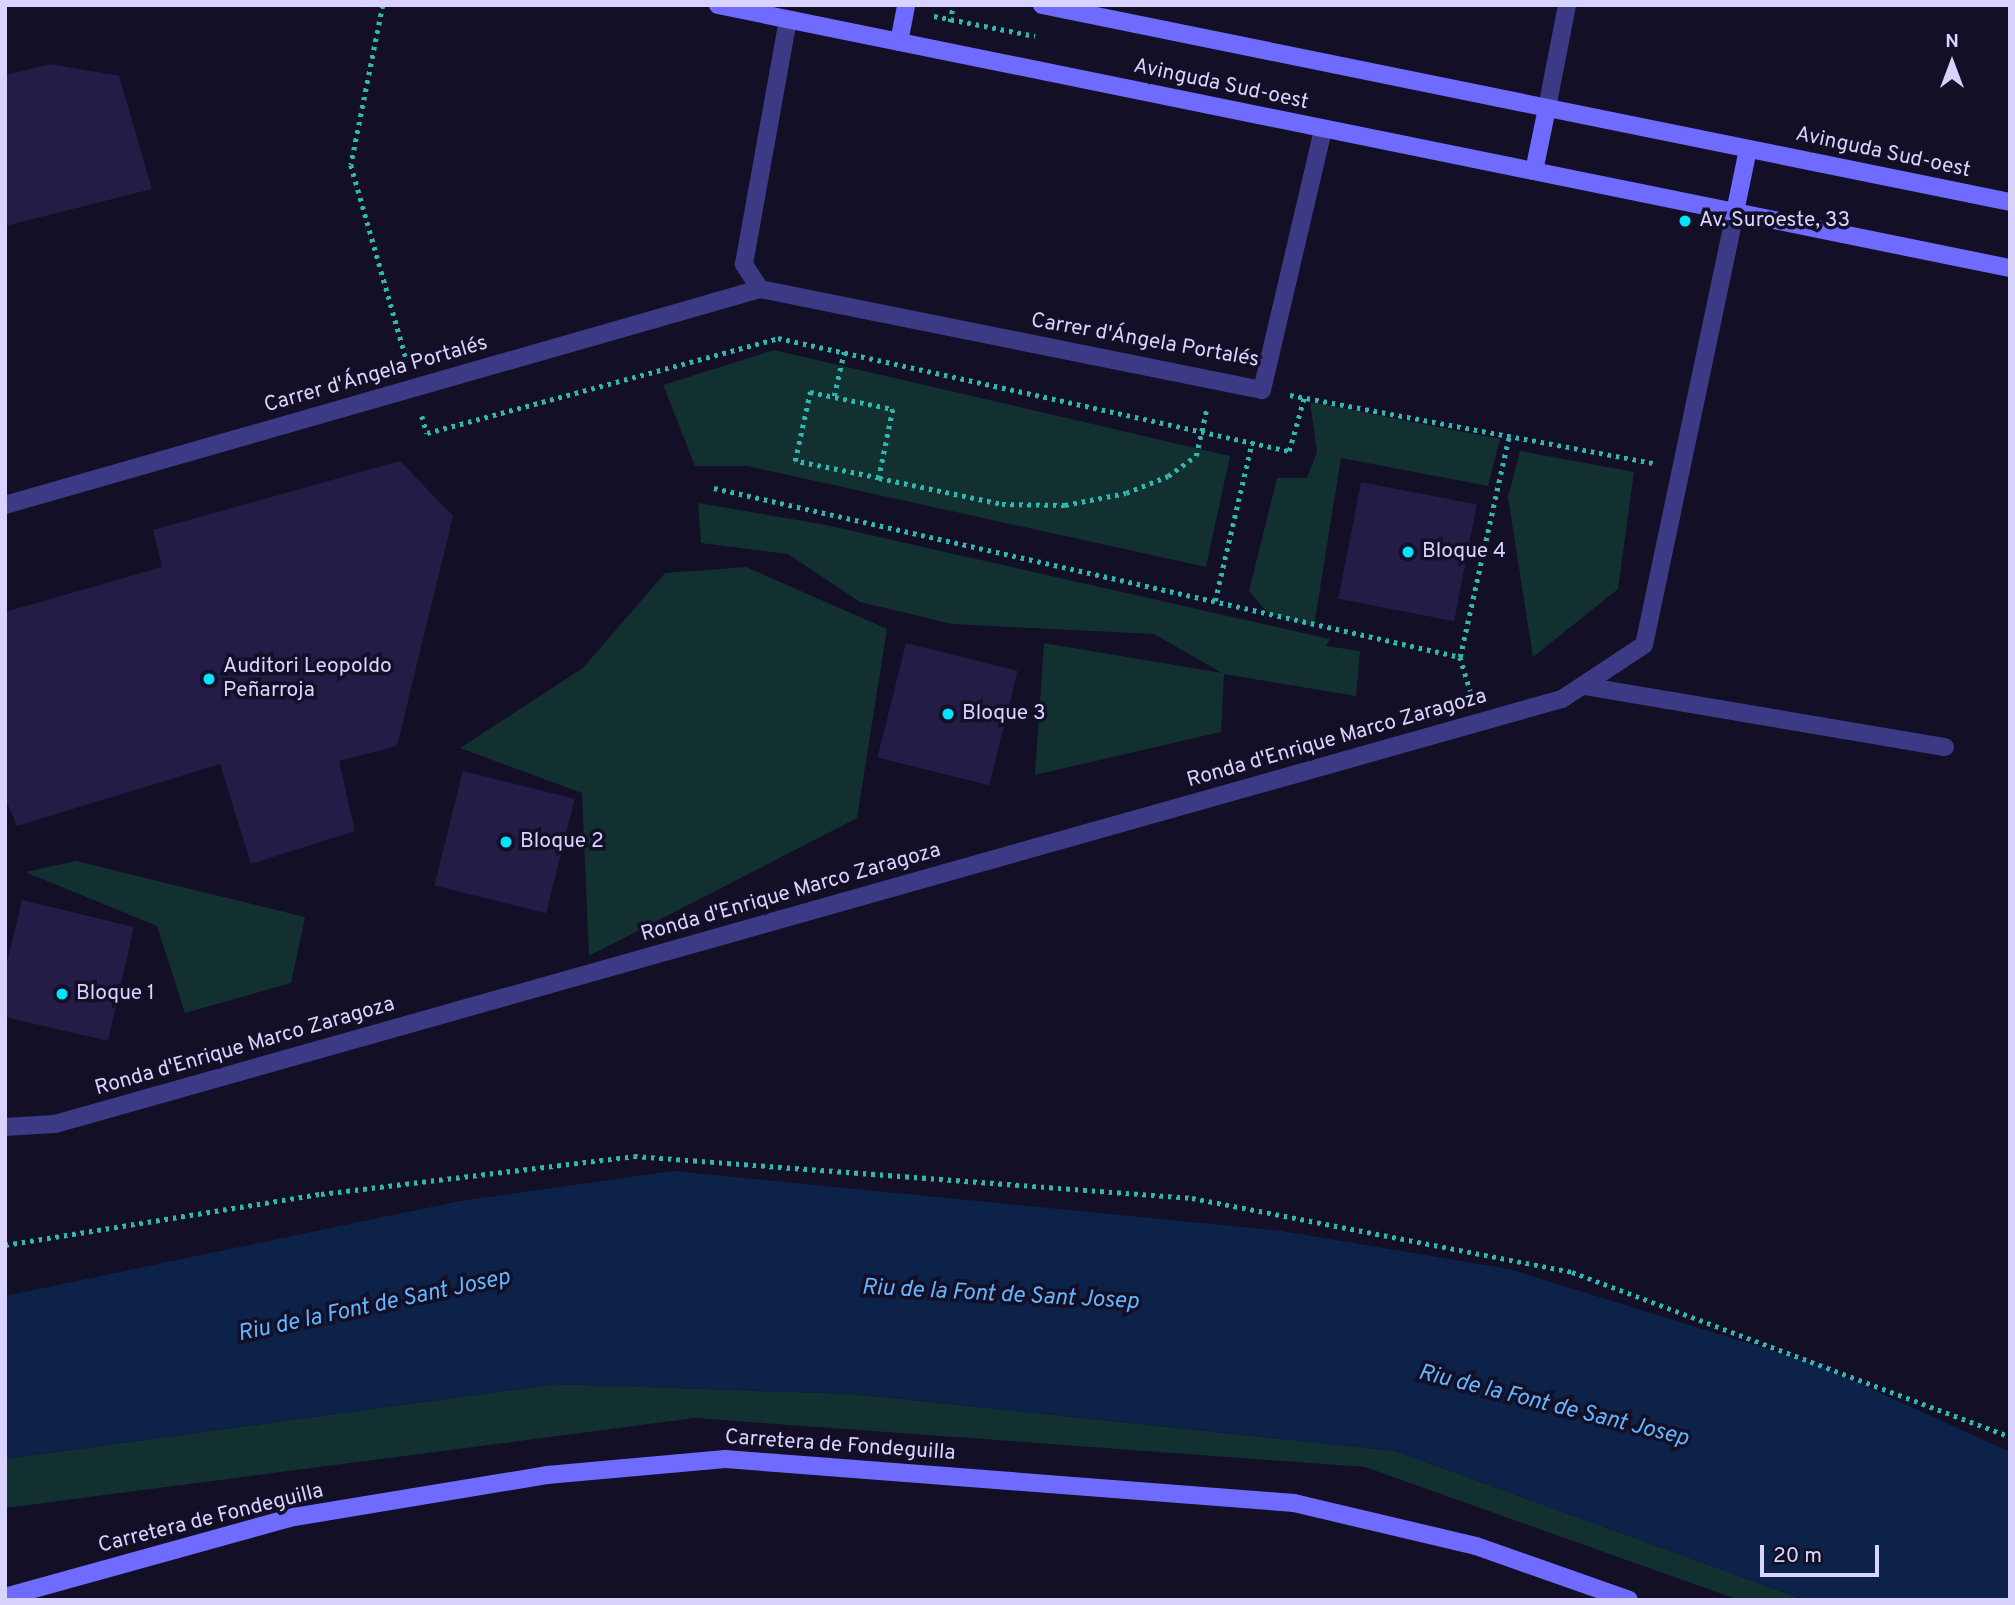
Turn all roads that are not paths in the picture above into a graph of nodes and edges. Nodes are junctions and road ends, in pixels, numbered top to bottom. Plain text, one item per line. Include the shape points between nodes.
1 (718, 5) edge
2 (906, 5) edge
3 (1042, 5) edge
4 (1567, 5) edge
5 (788, 20) junction
6 (899, 42) junction
7 (1547, 108) junction
8 (1323, 128) junction
9 (1748, 149) junction
10 (1534, 171) junction
11 (2010, 202) edge
12 (1735, 212) junction
13 (2010, 268) edge
14 (760, 289) junction
15 (5, 505) edge
16 (1584, 686) junction
17 (1945, 747) dead end
18 (5, 1127) edge
19 (5, 1597) edge
20 (1629, 1600) edge

1 - 5 street, Avinguda Sud-oest
2 - 6 street
3 - 7 street, Avinguda Sud-oest
4 - 7 street
5 - 6 street, Avinguda Sud-oest
5 - 14 street via 744,264
6 - 8 street, Avinguda Sud-oest
7 - 9 street, Avinguda Sud-oest
7 - 10 street
8 - 10 street, Avinguda Sud-oest
8 - 14 street, Carrer d'Ángela Portalés via 1262,390
9 - 11 street, Avinguda Sud-oest
9 - 12 street
10 - 12 street, Avinguda Sud-oest
12 - 13 street, Avinguda Sud-oest
12 - 16 street, Ronda d'Enrique Marco Zaragoza via 1644,645
14 - 15 street, Carrer d'Ángela Portalés
16 - 17 street
16 - 18 street, Ronda d'Enrique Marco Zaragoza via 1562,699 1480,723 55,1124
19 - 20 street, Carretera de Fondeguilla via 294,1517 547,1475 725,1459 1294,1503 1476,1546

